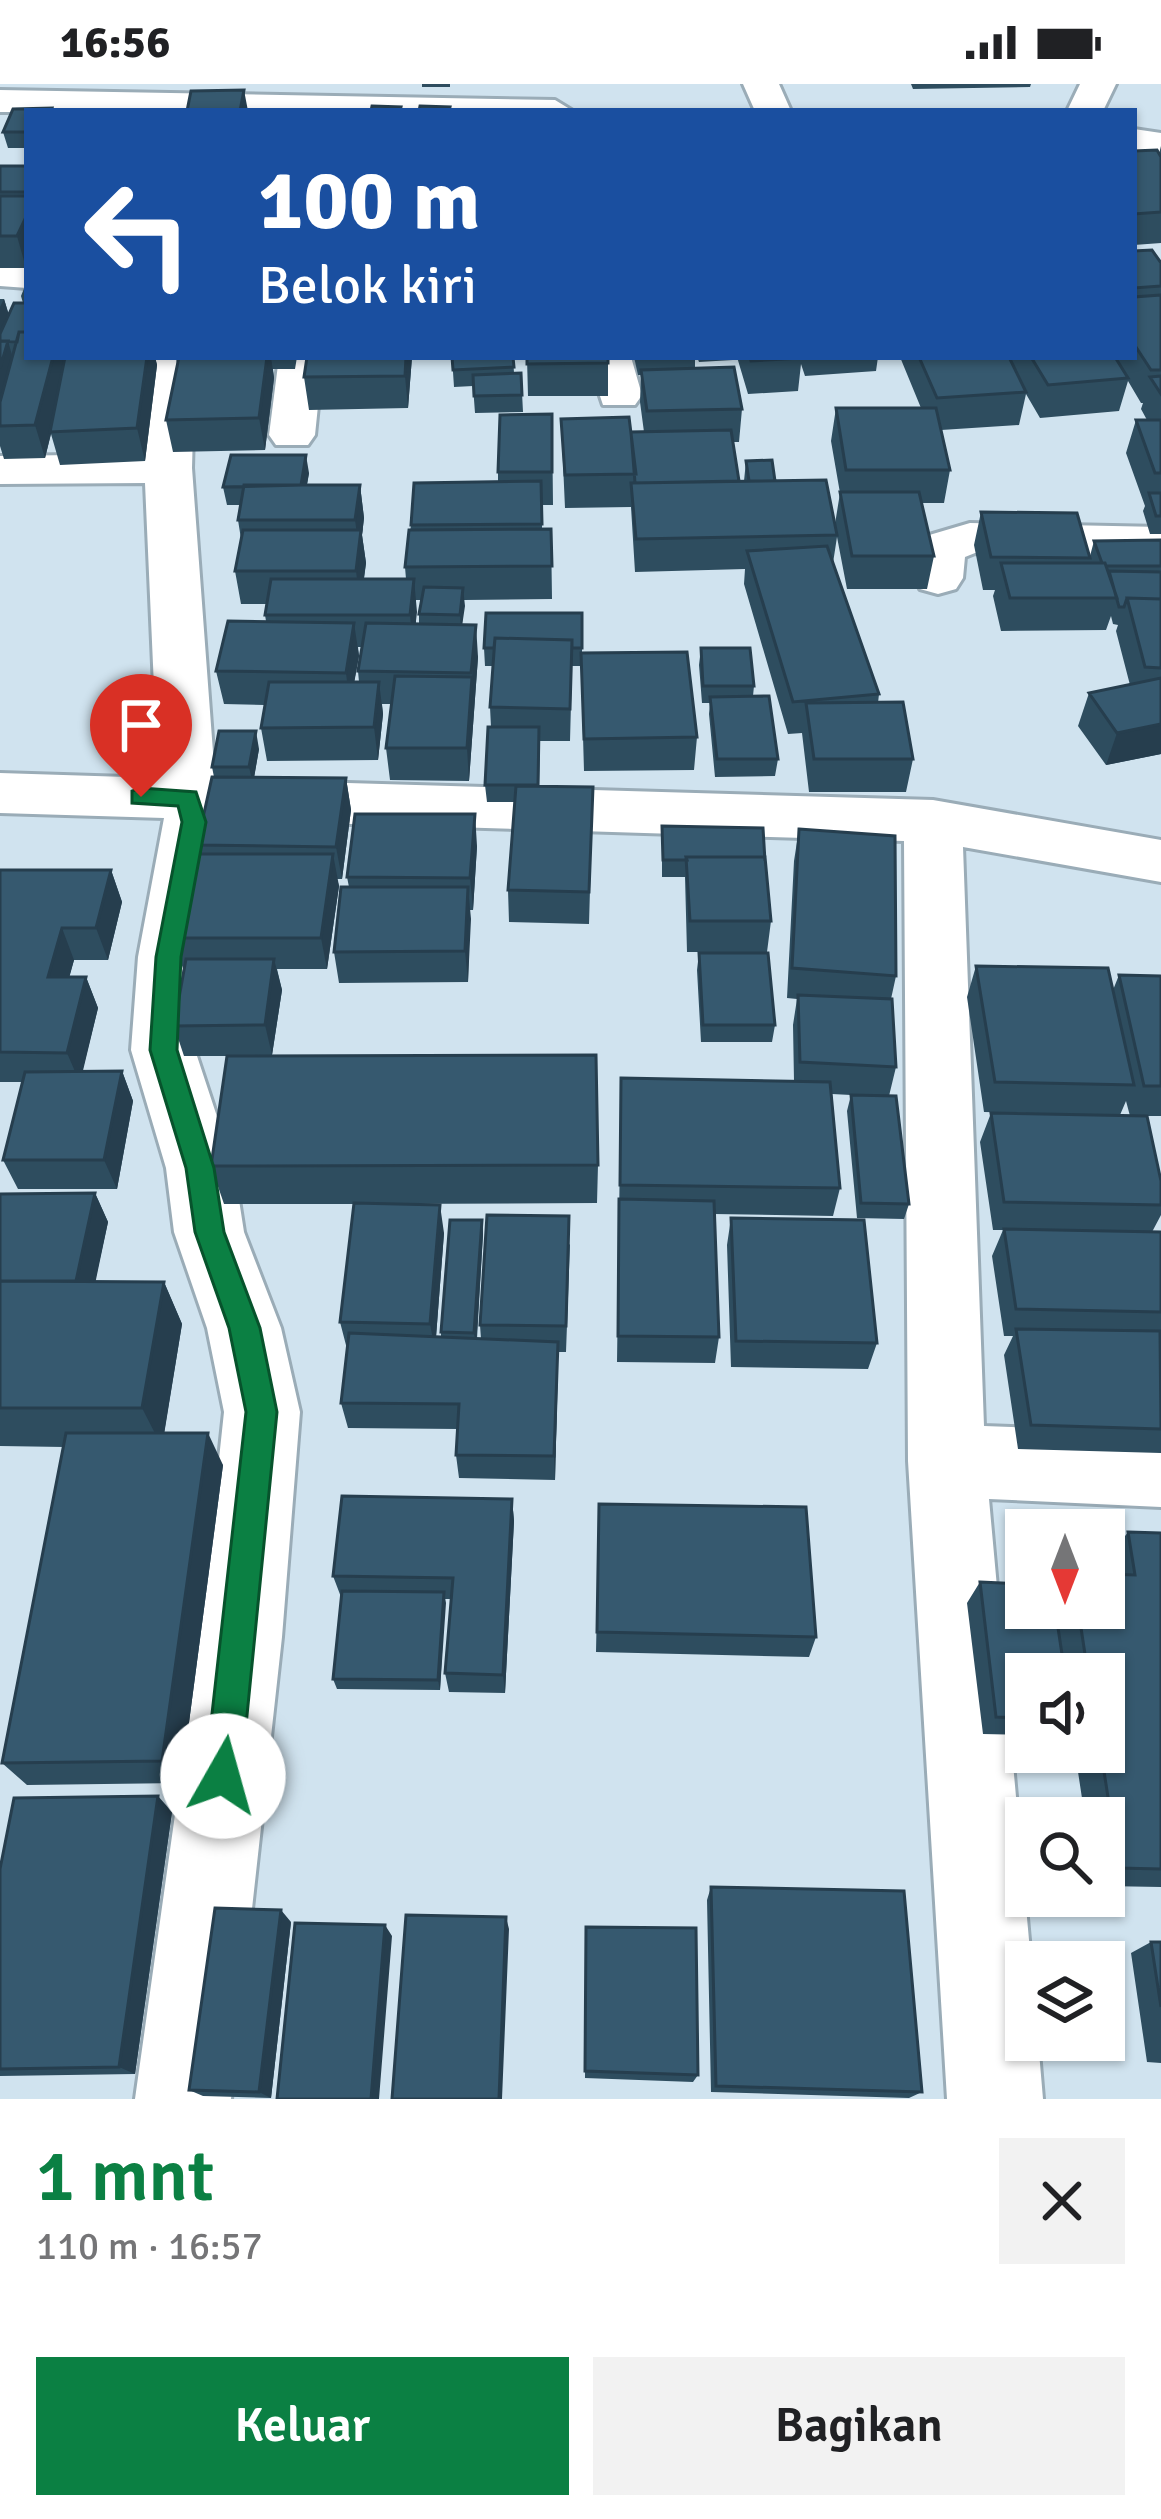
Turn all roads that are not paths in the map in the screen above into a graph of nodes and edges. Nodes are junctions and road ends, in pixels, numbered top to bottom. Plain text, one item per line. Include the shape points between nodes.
1 (392, 96) edge
2 (0, 101) edge
3 (168, 108) edge
4 (491, 108) edge
5 (1137, 124) edge
6 (1161, 144) edge
7 (173, 360) edge
8 (301, 360) edge
9 (292, 435) dead end
10 (168, 468) junction
11 (0, 470) edge
12 (1161, 542) edge
13 (938, 578) edge
14 (0, 793) edge
15 (188, 798) junction
16 (933, 821) junction
17 (1161, 861) edge
18 (947, 1461) junction
19 (1161, 1470) edge
20 (182, 2099) edge
21 (995, 2099) edge

1 - 3 street
1 - 4 street
2 - 3 street
5 - 6 street
7 - 10 street
8 - 9 street
10 - 11 street
10 - 15 street
12 - 13 street via 970,538 944,547
14 - 15 street
15 - 16 street
15 - 20 street via 194,822 169,957 163,1050 262,1412
16 - 17 street
16 - 18 street
18 - 19 street
18 - 21 street

